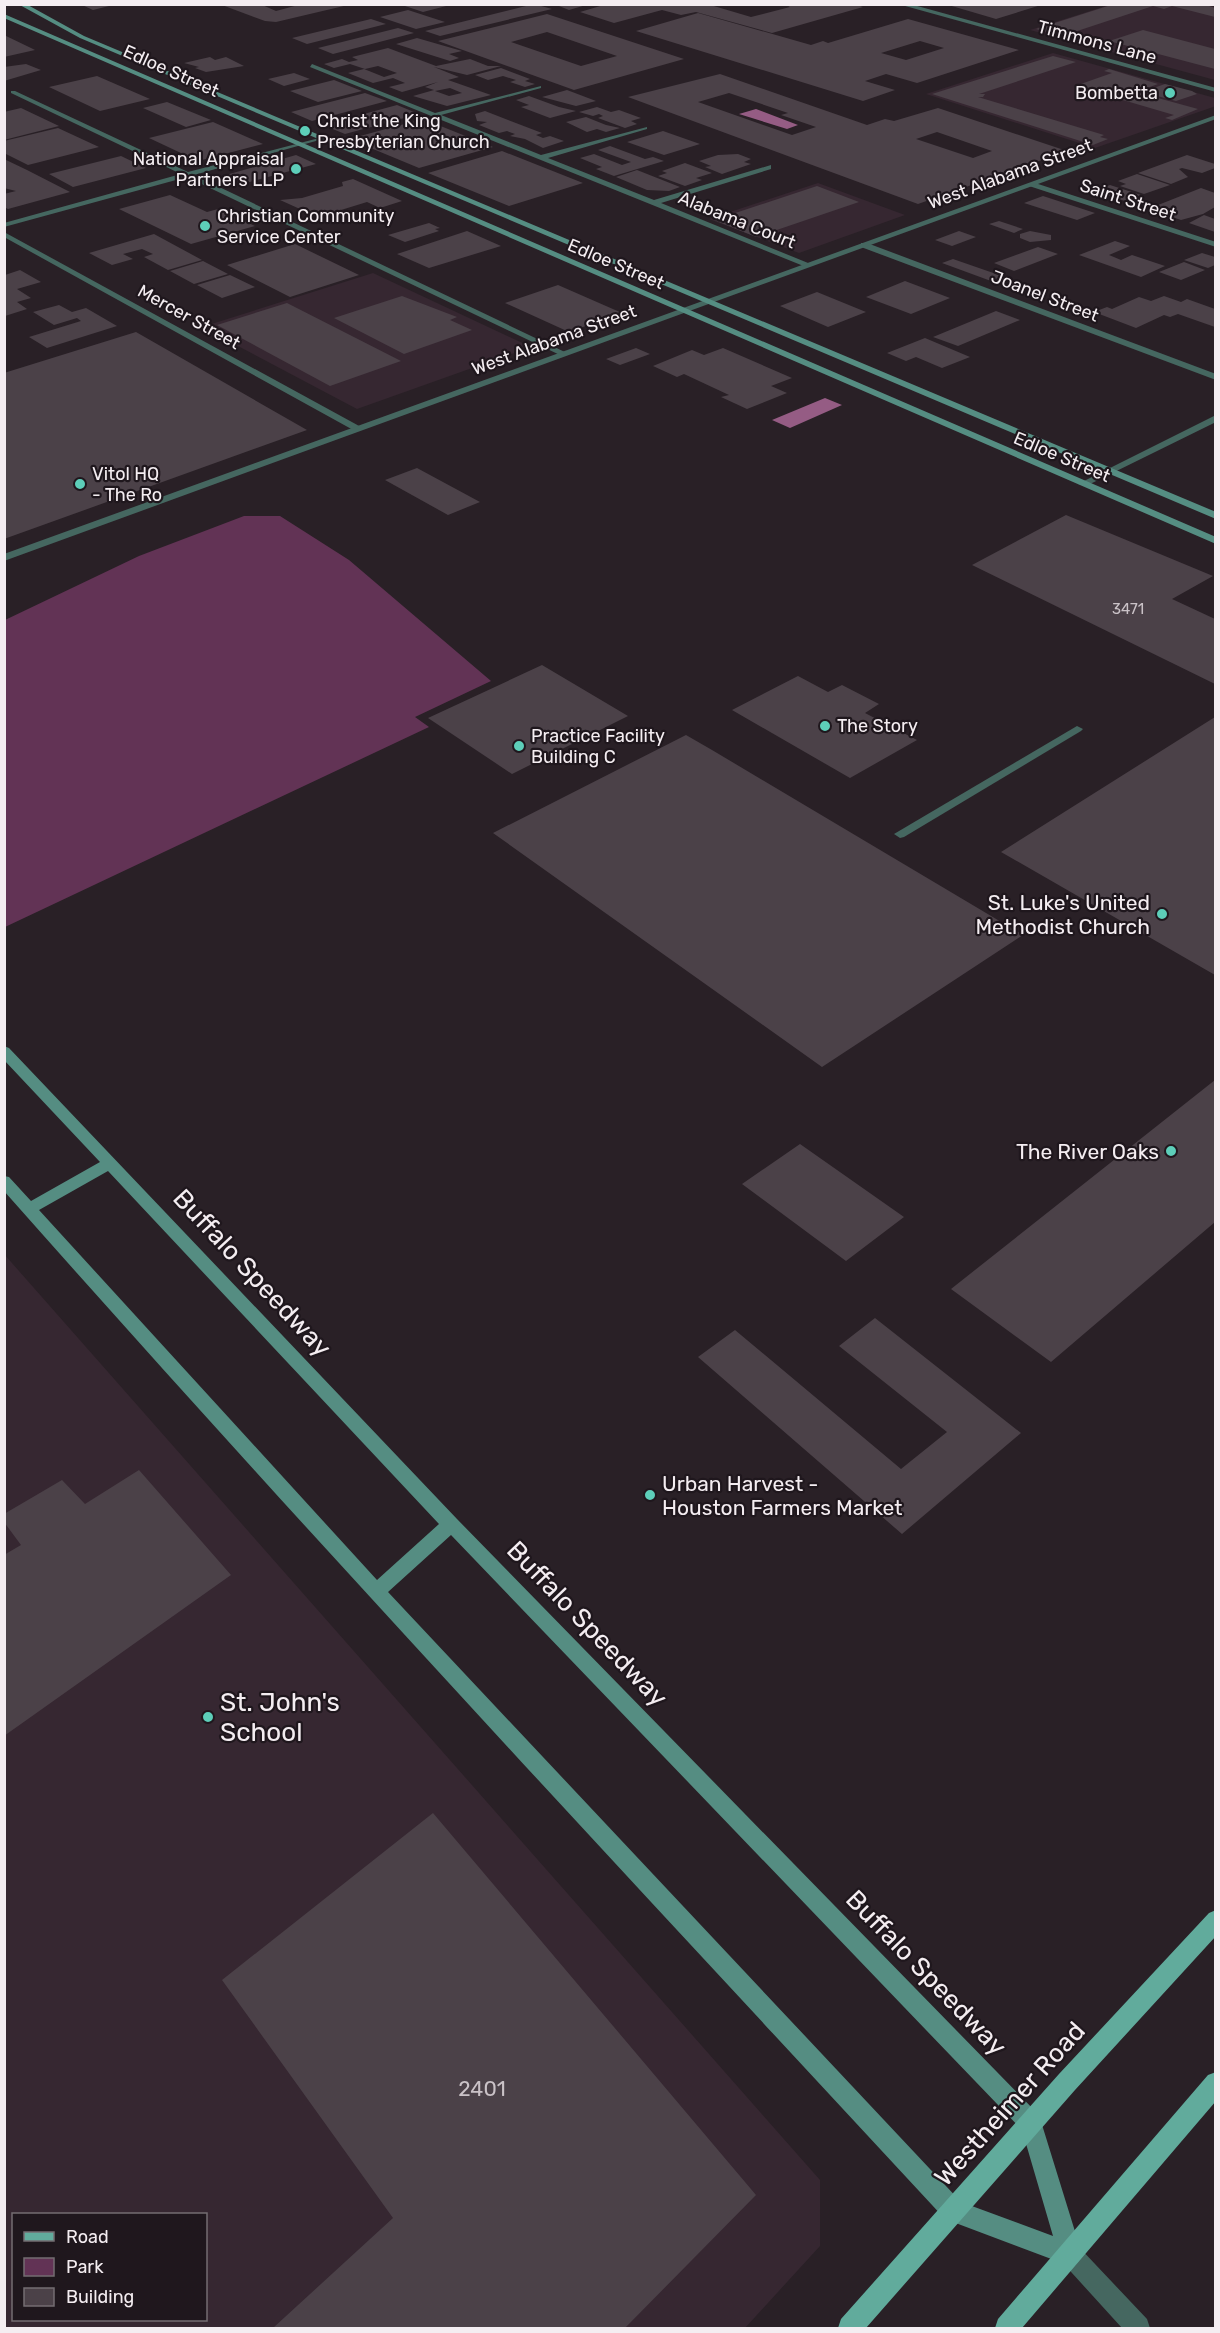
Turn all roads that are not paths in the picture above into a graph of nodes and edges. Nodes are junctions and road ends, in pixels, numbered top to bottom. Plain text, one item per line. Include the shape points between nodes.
1 (21, 4) edge
2 (901, 4) edge
3 (4, 16) edge
4 (82, 37) junction
5 (62, 41) junction
6 (312, 66) dead end
7 (196, 86) junction
8 (540, 87) dead end
9 (1215, 90) edge
10 (175, 91) junction
11 (13, 92) dead end
12 (435, 115) junction
13 (1215, 117) edge
14 (645, 128) dead end
15 (321, 138) junction
16 (298, 144) junction
17 (540, 158) junction
18 (768, 167) dead end
19 (188, 174) junction
20 (1032, 184) junction
21 (654, 203) junction
22 (503, 215) junction
23 (479, 222) junction
24 (4, 225) edge
25 (4, 234) edge
26 (864, 245) junction
27 (1215, 245) edge
28 (809, 265) junction
29 (708, 302) junction
30 (683, 311) junction
31 (565, 354) junction
32 (1215, 377) edge
33 (931, 396) junction
34 (904, 408) junction
35 (1215, 418) edge
36 (358, 429) junction
37 (1108, 471) junction
38 (1083, 484) junction
39 (1215, 516) edge
40 (1215, 541) edge
41 (4, 558) edge
42 (1077, 729) dead end
43 (900, 834) dead end
44 (4, 1051) edge
45 (110, 1163) junction
46 (4, 1181) edge
47 (30, 1208) junction
48 (451, 1524) junction
49 (376, 1592) junction
50 (1215, 1920) edge
51 (1215, 2083) edge
52 (1031, 2123) junction
53 (953, 2211) junction
54 (1070, 2254) junction
55 (850, 2328) edge
56 (1007, 2328) edge
57 (1138, 2328) edge

1 - 4 main road, Edloe Street
2 - 9 street, Timmons Lane
3 - 5 main road, Edloe Street
4 - 5 main road
4 - 7 main road, Edloe Street
5 - 10 main road, Edloe Street
6 - 12 street, Alabama Court
7 - 10 main road
7 - 15 main road, Edloe Street
8 - 12 street
10 - 16 main road, Edloe Street
11 - 19 street
12 - 17 street, Alabama Court
13 - 20 street, West Alabama Street
14 - 17 street
15 - 16 street
15 - 22 main road, Edloe Street
16 - 19 street
16 - 23 main road, Edloe Street
17 - 21 street, Alabama Court
18 - 21 street, Alabama Court
19 - 24 street
19 - 31 street
20 - 26 street, West Alabama Street
20 - 27 street, Saint Street
21 - 28 street, Alabama Court
22 - 23 main road
22 - 29 main road, Edloe Street
23 - 30 main road, Edloe Street
25 - 36 street, Mercer Street
26 - 28 street, West Alabama Street
26 - 32 street, Joanel Street
28 - 29 street, West Alabama Street
29 - 30 street, West Alabama Street
29 - 33 main road, Edloe Street
30 - 31 street, West Alabama Street
30 - 34 main road, Edloe Street
31 - 36 street, West Alabama Street
33 - 34 main road
33 - 37 main road, Edloe Street
34 - 38 main road, Edloe Street
35 - 37 street
36 - 41 street, West Alabama Street
37 - 38 street
37 - 39 main road, Edloe Street
38 - 40 main road, Edloe Street
42 - 43 street
44 - 45 main road, Buffalo Speedway
45 - 47 main road
45 - 48 main road, Buffalo Speedway
46 - 47 main road
47 - 49 main road
48 - 49 main road
48 - 52 main road, Buffalo Speedway
49 - 53 main road
50 - 52 main road, Westheimer Road
51 - 54 main road
52 - 53 main road, Westheimer Road
52 - 54 main road, Buffalo Speedway
53 - 54 main road
53 - 55 main road, Westheimer Road
54 - 56 main road
54 - 57 street

